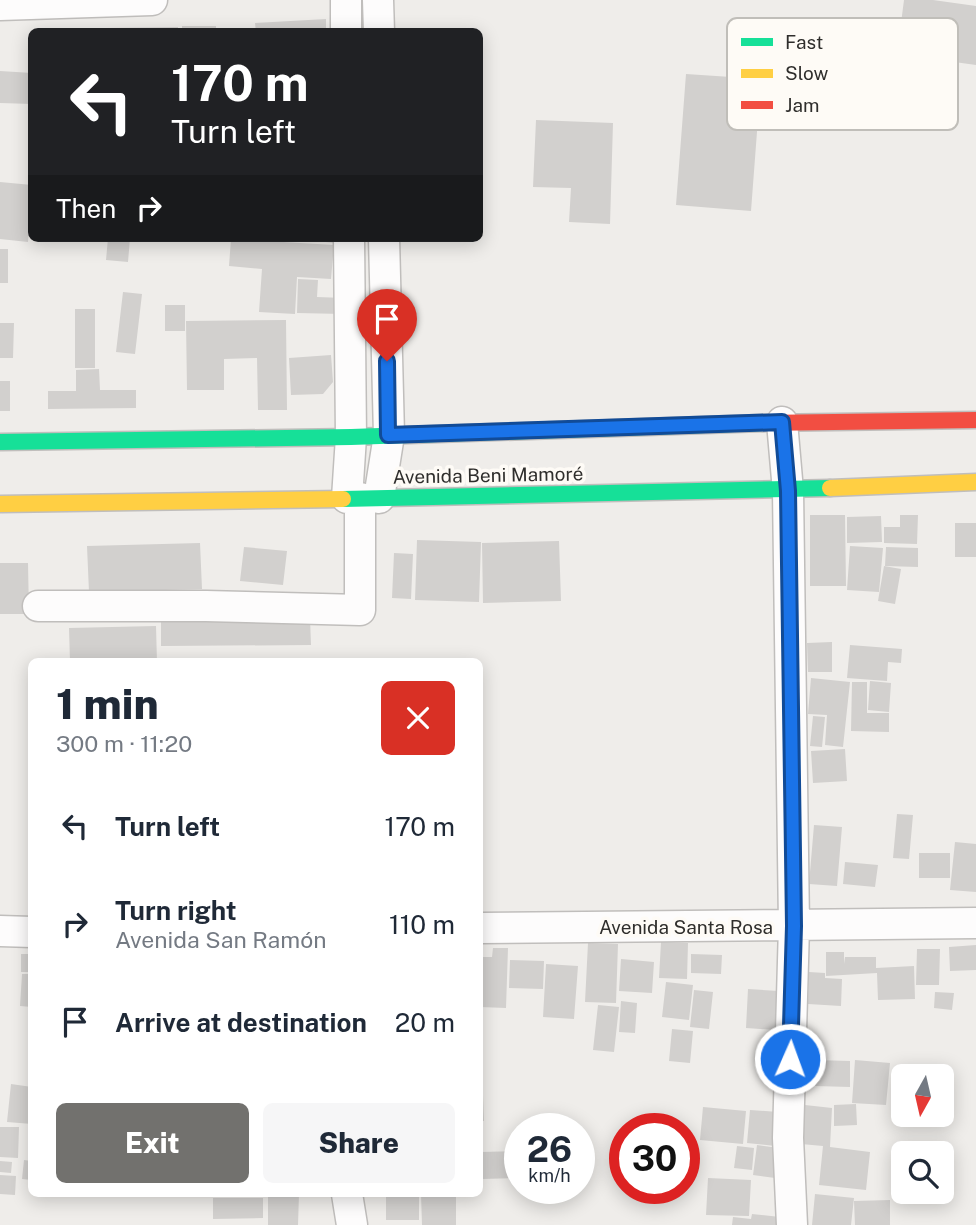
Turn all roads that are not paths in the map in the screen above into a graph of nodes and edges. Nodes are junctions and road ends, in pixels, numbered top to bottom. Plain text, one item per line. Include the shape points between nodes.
1 (152, 0) edge
2 (346, 0) edge
3 (378, 0) edge
4 (0, 5) edge
5 (346, 28) edge
6 (379, 28) edge
7 (349, 242) edge
8 (384, 242) edge
9 (976, 421) edge
10 (782, 422) junction
11 (388, 435) junction
12 (351, 437) junction
13 (0, 442) edge
14 (976, 482) edge
15 (788, 491) junction
16 (362, 498) junction
17 (0, 504) edge
18 (38, 606) dead end
19 (976, 923) edge
20 (794, 926) junction
21 (483, 928) edge
22 (0, 931) edge
23 (28, 932) edge
24 (347, 1197) edge
25 (352, 1225) edge
26 (792, 1225) edge

1 - 4 street
2 - 5 street
3 - 6 street
7 - 12 street
8 - 11 street
9 - 10 street
10 - 11 street
10 - 15 street
11 - 12 street
11 - 16 street
12 - 13 street
12 - 16 street
14 - 15 street, Avenida Beni Mamoré
15 - 16 street, Avenida Beni Mamoré
15 - 20 street
16 - 17 street, Avenida Beni Mamoré
16 - 18 street via 360,610
19 - 20 street, Avenida Santa Rosa
20 - 21 street, Avenida Santa Rosa
20 - 26 street via 788,1138
22 - 23 street
24 - 25 street

